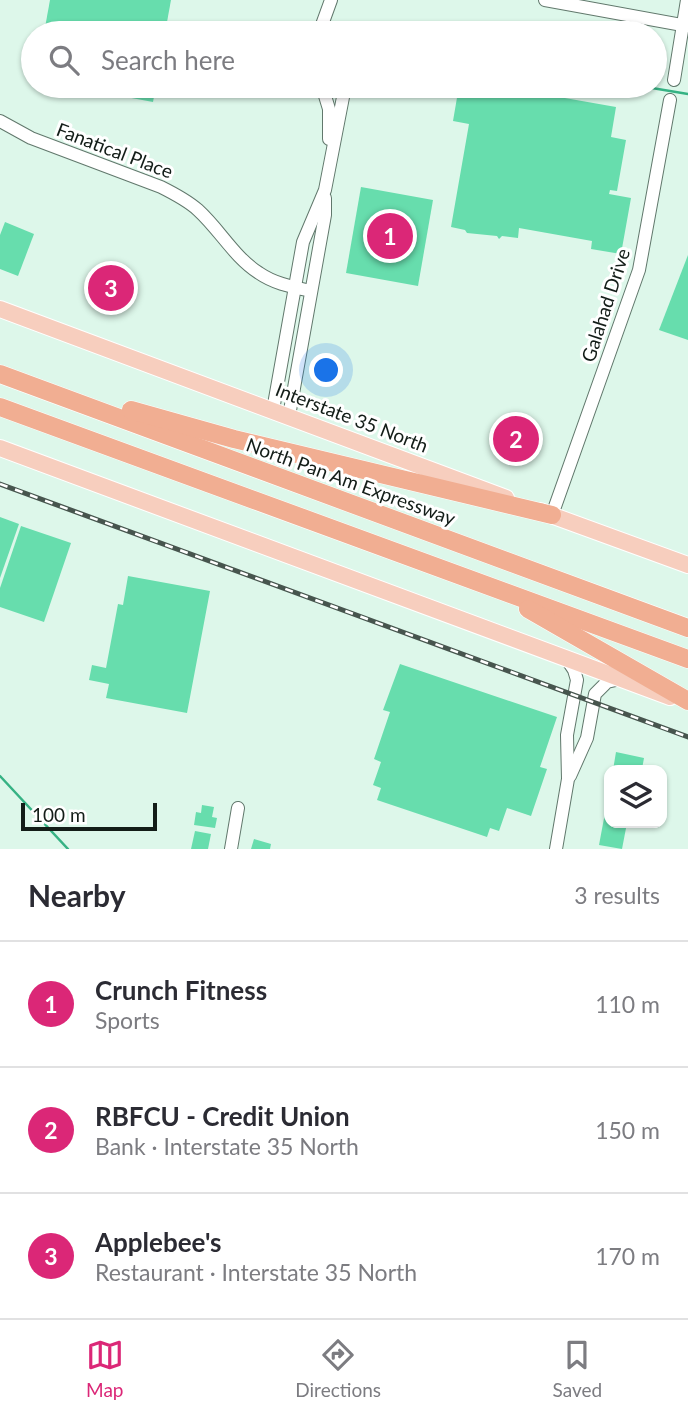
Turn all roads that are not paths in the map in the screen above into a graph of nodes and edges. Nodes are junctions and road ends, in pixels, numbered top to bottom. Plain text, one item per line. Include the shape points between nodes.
1 (331, 0) edge
2 (687, 0) edge
3 (554, 1) edge
4 (325, 16) junction
5 (323, 21) edge
6 (326, 21) edge
7 (663, 21) edge
8 (667, 22) edge
9 (685, 25) edge
10 (674, 79) dead end
11 (326, 98) edge
12 (343, 98) edge
13 (670, 100) dead end
14 (0, 121) edge
15 (330, 171) junction
16 (325, 190) junction
17 (295, 287) junction
18 (311, 291) junction
19 (0, 309) edge
20 (0, 365) edge
21 (0, 374) edge
22 (0, 407) edge
23 (273, 410) junction
24 (289, 416) junction
25 (0, 448) edge
26 (552, 515) junction
27 (688, 565) edge
28 (465, 577) junction
29 (688, 628) edge
30 (565, 656) junction
31 (688, 659) edge
32 (620, 679) junction
33 (688, 702) edge
34 (571, 713) junction
35 (591, 716) junction
36 (568, 779) junction
37 (238, 808) dead end
38 (231, 849) edge
39 (556, 849) edge

1 - 4 street
2 - 9 street
3 - 7 street
4 - 5 street
4 - 6 street
8 - 9 street
9 - 10 street
11 - 15 street
12 - 15 street
13 - 26 street, Galahad Drive via 639,270
14 - 17 street, Fanatical Place via 179,197 198,210 259,273
15 - 16 street
16 - 17 street via 303,242
16 - 18 street
17 - 18 street, Fanatical Place
17 - 23 street
18 - 24 street
19 - 23 main road, Interstate 35 North
20 - 26 highway via 182,426
21 - 29 highway, North Pan Am Expressway
22 - 28 highway
23 - 24 main road, Interstate 35 North
24 - 26 main road, Interstate 35 North
25 - 30 main road
26 - 27 main road, Interstate 35 North
28 - 31 highway
28 - 33 highway
30 - 32 main road
30 - 34 street via 577,680
32 - 33 main road
32 - 35 street via 597,690
34 - 35 street
34 - 36 street
35 - 36 street via 587,738
36 - 39 street
37 - 38 street

